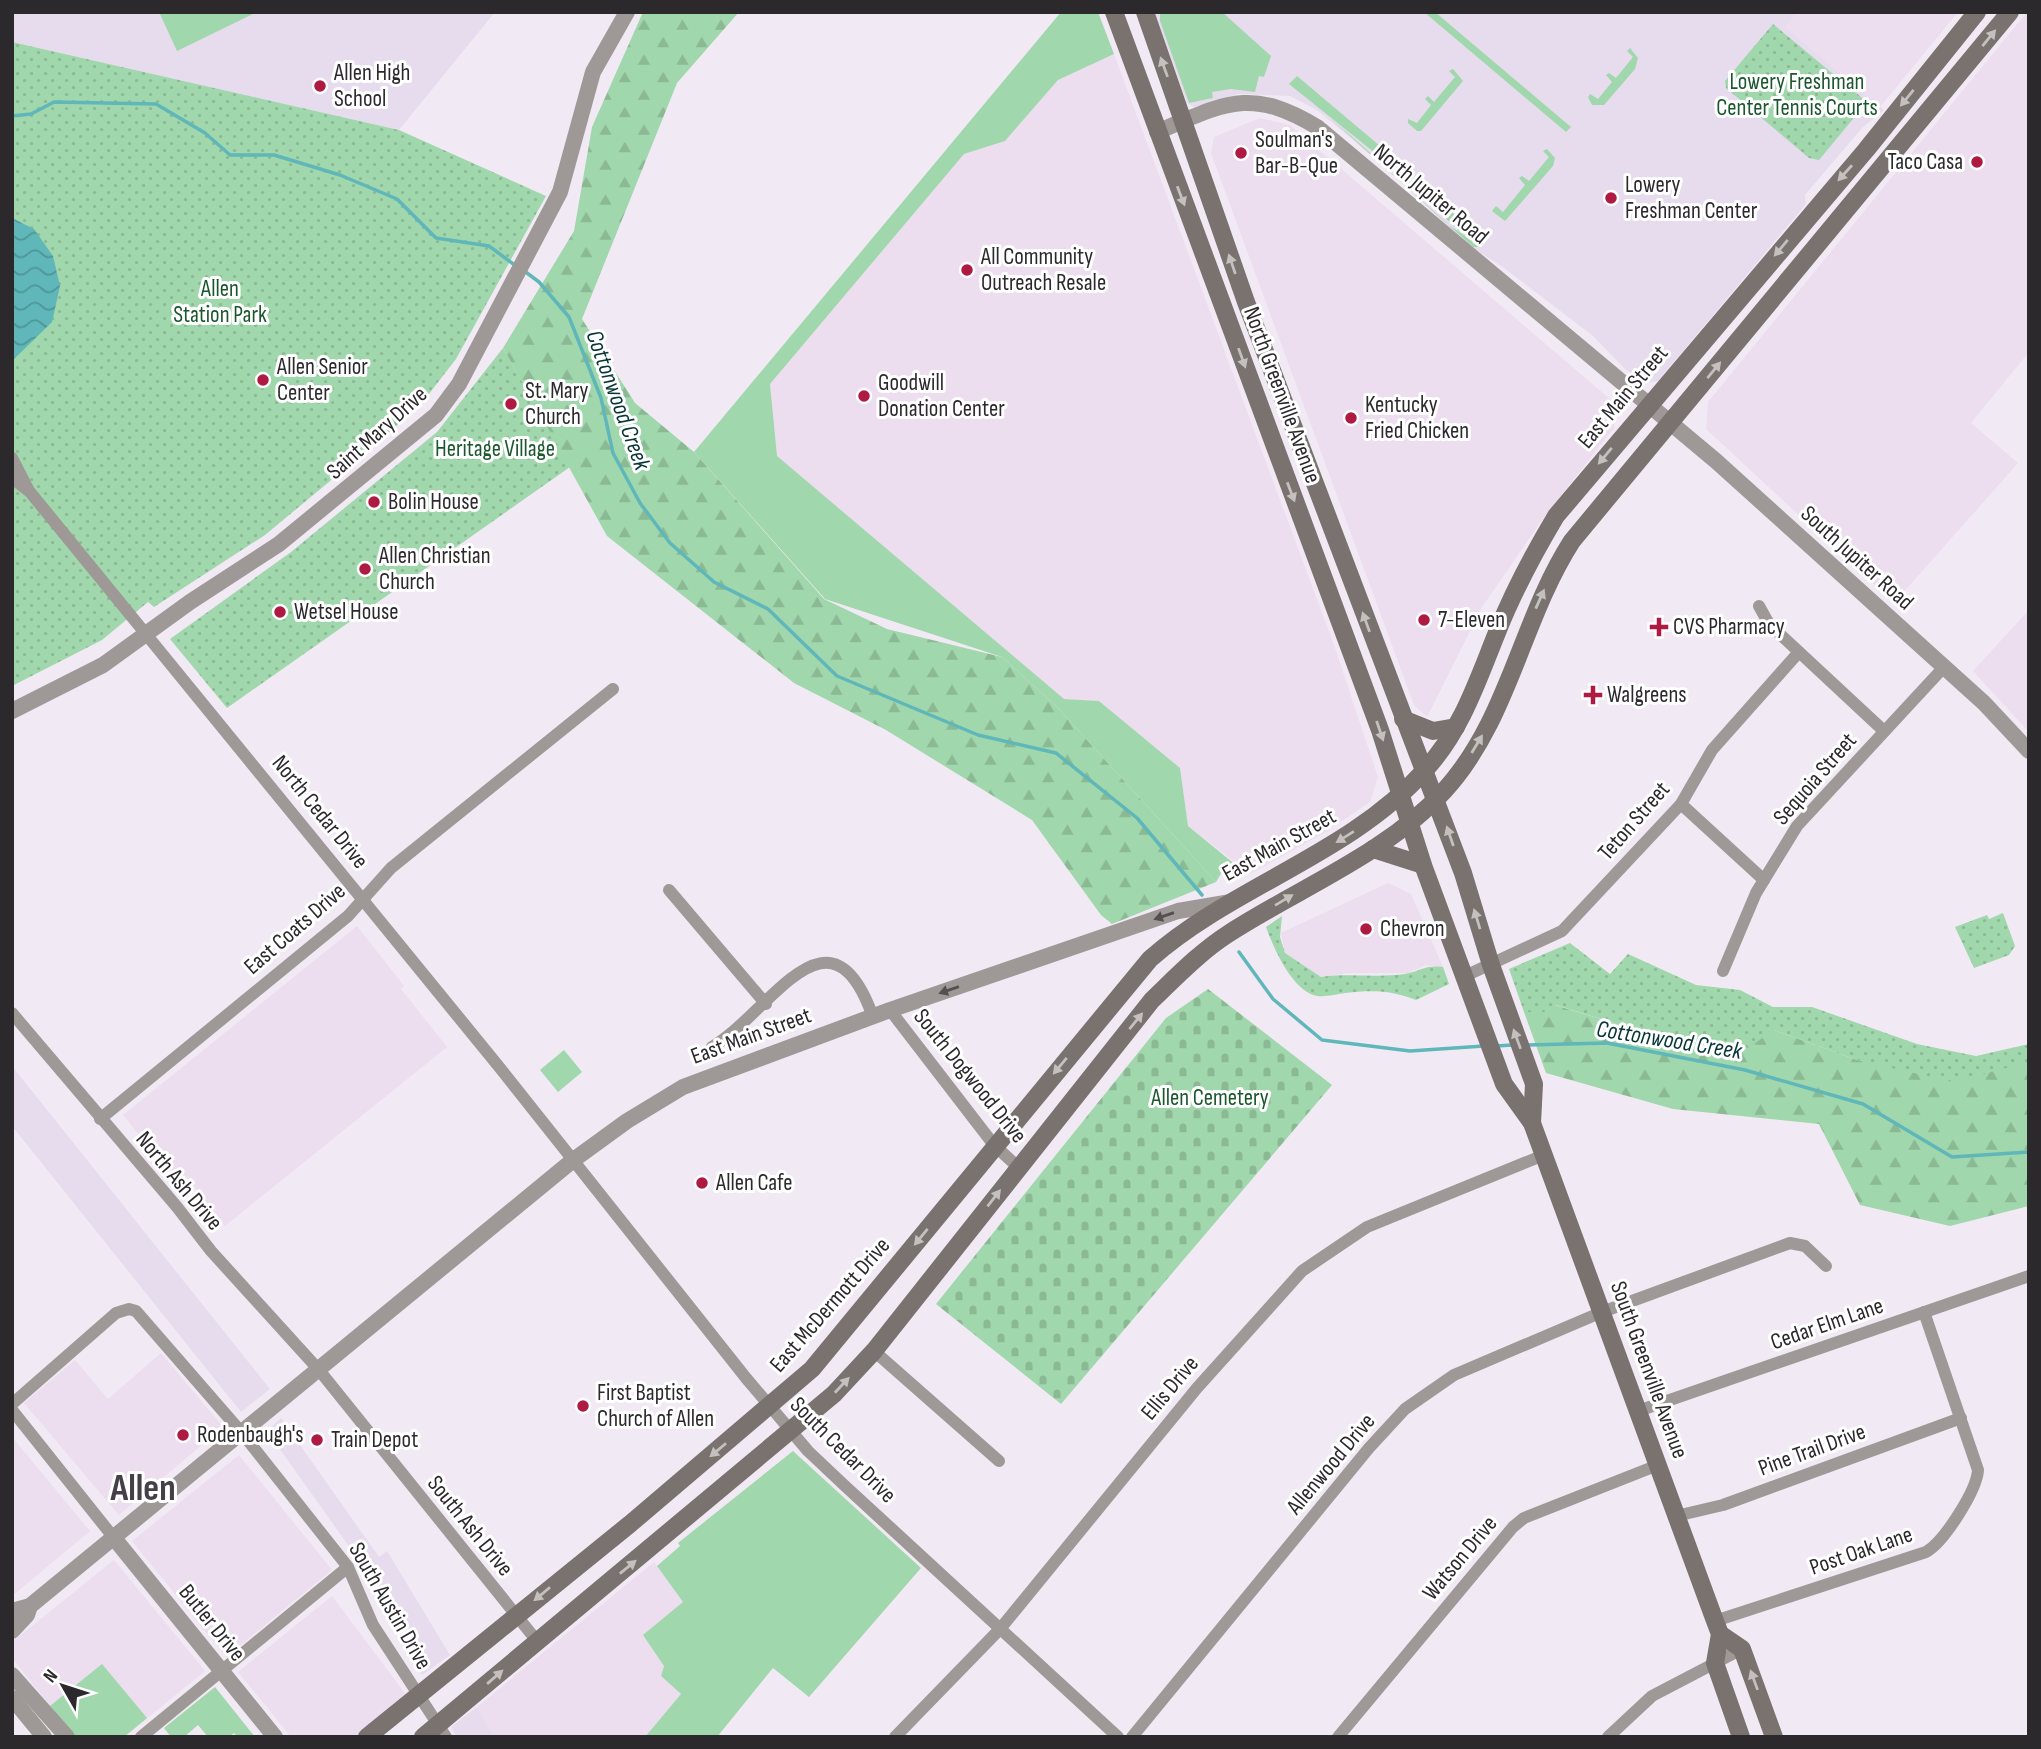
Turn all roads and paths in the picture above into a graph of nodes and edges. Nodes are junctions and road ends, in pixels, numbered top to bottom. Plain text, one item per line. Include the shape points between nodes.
1 (627, 12) edge
2 (1114, 12) edge
3 (1144, 12) edge
4 (1977, 12) edge
5 (2010, 12) edge
6 (1949, 47) junction
7 (1969, 63) junction
8 (1183, 121) junction
9 (1157, 132) junction
10 (1825, 196) junction
11 (1845, 213) junction
12 (1649, 404) junction
13 (1670, 423) junction
14 (12, 458) edge
15 (12, 478) edge
16 (30, 492) junction
17 (1529, 562) junction
18 (1552, 574) junction
19 (1759, 606) dead end
20 (147, 633) junction
21 (1799, 652) junction
22 (1944, 667) junction
23 (613, 689) dead end
24 (12, 711) edge
25 (1403, 719) junction
26 (1456, 727) junction
27 (1884, 731) junction
28 (2029, 751) edge
29 (1425, 771) junction
30 (1400, 796) junction
31 (1437, 799) junction
32 (1681, 804) junction
33 (1409, 822) junction
34 (1373, 849) junction
35 (1423, 865) junction
36 (1764, 880) junction
37 (669, 890) dead end
38 (362, 898) junction
39 (1231, 902) junction
40 (1491, 965) junction
41 (1723, 971) dead end
42 (1465, 976) junction
43 (766, 1004) junction
44 (890, 1010) junction
45 (12, 1013) edge
46 (873, 1017) junction
47 (712, 1047) dead end
48 (100, 1119) junction
49 (1532, 1123) junction
50 (994, 1145) junction
51 (1544, 1155) junction
52 (572, 1161) junction
53 (1018, 1167) junction
54 (1826, 1266) dead end
55 (2029, 1276) edge
56 (1602, 1312) junction
57 (1924, 1312) junction
58 (874, 1351) junction
59 (319, 1370) junction
60 (12, 1404) edge
61 (770, 1406) junction
62 (12, 1410) edge
63 (1638, 1411) junction
64 (1961, 1418) junction
65 (792, 1430) junction
66 (242, 1433) junction
67 (999, 1461) dead end
68 (1658, 1465) junction
69 (1676, 1516) junction
70 (114, 1538) junction
71 (348, 1567) junction
72 (30, 1606) junction
73 (12, 1611) edge
74 (516, 1616) junction
75 (1718, 1628) junction
76 (1000, 1629) junction
77 (12, 1631) edge
78 (537, 1642) junction
79 (1742, 1648) junction
80 (1714, 1663) junction
81 (222, 1671) junction
82 (12, 1675) edge
83 (418, 1696) junction
84 (12, 1698) edge
85 (442, 1731) edge
86 (44, 1737) edge
87 (67, 1737) edge
88 (142, 1737) edge
89 (275, 1737) edge
90 (367, 1737) edge
91 (423, 1737) edge
92 (895, 1737) edge
93 (1118, 1737) edge
94 (1132, 1737) edge
95 (1338, 1737) edge
96 (1608, 1737) edge
97 (1741, 1737) edge
98 (1774, 1737) edge

1 - 20 street, Saint Mary Drive via 593,72 567,175 554,205 459,384 423,428 279,544
2 - 9 main road, North Greenville Avenue
8 -> 3 main road, North Greenville Avenue
4 - 6 main road, East Main Street
7 -> 5 main road
6 - 7 main road
6 -> 10 main road, East Main Street
7 - 11 main road
8 - 9 street, North Jupiter Road
8 - 12 street, North Jupiter Road via 1245,102 1272,104 1306,120
25 -> 8 main road, North Greenville Avenue
9 -> 30 main road, North Greenville Avenue via 1380,730
10 - 11 main road
10 -> 12 main road, East Main Street
13 -> 11 main road
12 - 13 street, South Jupiter Road
12 -> 17 main road, East Main Street via 1556,516
13 - 18 main road via 1578,534
13 - 22 street, South Jupiter Road
14 - 16 street, North Cedar Drive
15 - 16 street, North Cedar Drive
16 - 20 street, North Cedar Drive
17 - 18 main road
17 - 26 main road, East Main Street
31 -> 18 main road via 1496,711
19 - 21 street via 1769,624
20 - 24 street, Saint Mary Drive via 91,672
20 - 38 street, North Cedar Drive
21 - 27 street
21 - 32 street, Teton Street via 1712,750
22 - 27 street, Sequoia Street
22 - 28 street, South Jupiter Road
23 - 38 street, East Coats Drive via 391,868
25 - 26 main road via 1433,732
25 - 29 main road, North Greenville Avenue
26 - 29 main road, East Main Street
27 - 36 street, Sequoia Street via 1797,826
29 - 30 main road, East Main Street
29 - 31 main road, South Greenville Avenue
30 - 33 main road, South Greenville Avenue
30 -> 39 main road, East Main Street via 1347,836
31 - 33 main road
40 -> 31 main road, South Greenville Avenue
32 - 36 street
32 - 40 street, Teton Street via 1562,931
33 - 34 main road
33 - 35 main road, South Greenville Avenue
34 - 35 main road
53 -> 34 main road via 1152,1000 1190,964 1225,935
35 - 42 main road, South Greenville Avenue
36 - 41 street, Sequoia Street
37 - 43 street
38 - 48 street, East Coats Drive via 348,916
38 - 52 street, North Cedar Drive
39 -> 44 street, East Main Street via 1178,911
39 -> 50 main road, East McDermott Drive via 1179,934 1150,959
40 - 42 street, Teton Street
49 -> 40 main road, South Greenville Avenue via 1534,1084
42 - 49 main road, South Greenville Avenue via 1504,1084
43 - 46 street via 801,970 823,961 847,970 864,991
43 - 47 street
44 - 46 street, East Main Street
44 - 50 street, South Dogwood Drive
45 - 48 street, North Ash Drive
46 - 52 street, East Main Street via 683,1087
48 - 59 street, North Ash Drive
49 - 51 main road, South Greenville Avenue
50 - 53 street, South Dogwood Drive
50 -> 61 main road, East McDermott Drive via 829,1349
51 - 56 main road, South Greenville Avenue
51 - 76 street, Ellis Drive via 1367,1227 1302,1272 1197,1388
52 - 59 street, East Main Street
52 - 61 street, South Cedar Drive
58 -> 53 main road
54 - 56 street, Allenwood Drive via 1805,1246 1790,1243
55 - 57 street, Cedar Elm Lane
56 - 63 main road, South Greenville Avenue
56 - 94 street, Allenwood Drive via 1454,1375 1405,1409
57 - 63 street, Cedar Elm Lane
57 - 64 street, Post Oak Lane
65 -> 58 main road
58 - 67 street
59 - 66 street, East Main Street
59 - 74 street, South Ash Drive
60 - 66 street, South Austin Drive via 116,1313 129,1309 136,1311
61 - 65 street, South Cedar Drive
61 -> 74 main road, East McDermott Drive
62 - 70 street
63 - 68 main road, South Greenville Avenue
64 - 69 street, Pine Trail Drive via 1723,1505
64 - 75 street, Post Oak Lane via 1976,1461 1977,1479 1938,1544
65 - 76 street, South Cedar Drive via 844,1485
78 -> 65 main road
66 - 70 street, East Main Street
66 - 71 street, South Austin Drive
68 - 69 main road, South Greenville Avenue
68 - 95 street, Watson Drive via 1524,1518 1513,1527
69 - 75 main road, South Greenville Avenue
70 - 72 street, East Main Street
70 - 81 street, Butler Drive
71 - 81 street
71 - 83 street, South Austin Drive via 373,1625
72 - 73 street
72 - 77 street
74 - 78 street, South Ash Drive
74 - 83 main road, East McDermott Drive
75 - 79 main road
75 - 80 main road
76 - 92 street, Ellis Drive
76 - 93 street, South Cedar Drive
85 -> 78 main road
79 - 80 street
98 -> 79 main road
80 - 96 street via 1652,1696
80 - 97 main road
81 - 88 street
81 - 89 street, Butler Drive
82 - 87 street
83 - 85 street, South Austin Drive
83 - 90 main road, East McDermott Drive
84 - 86 street
85 - 91 main road

